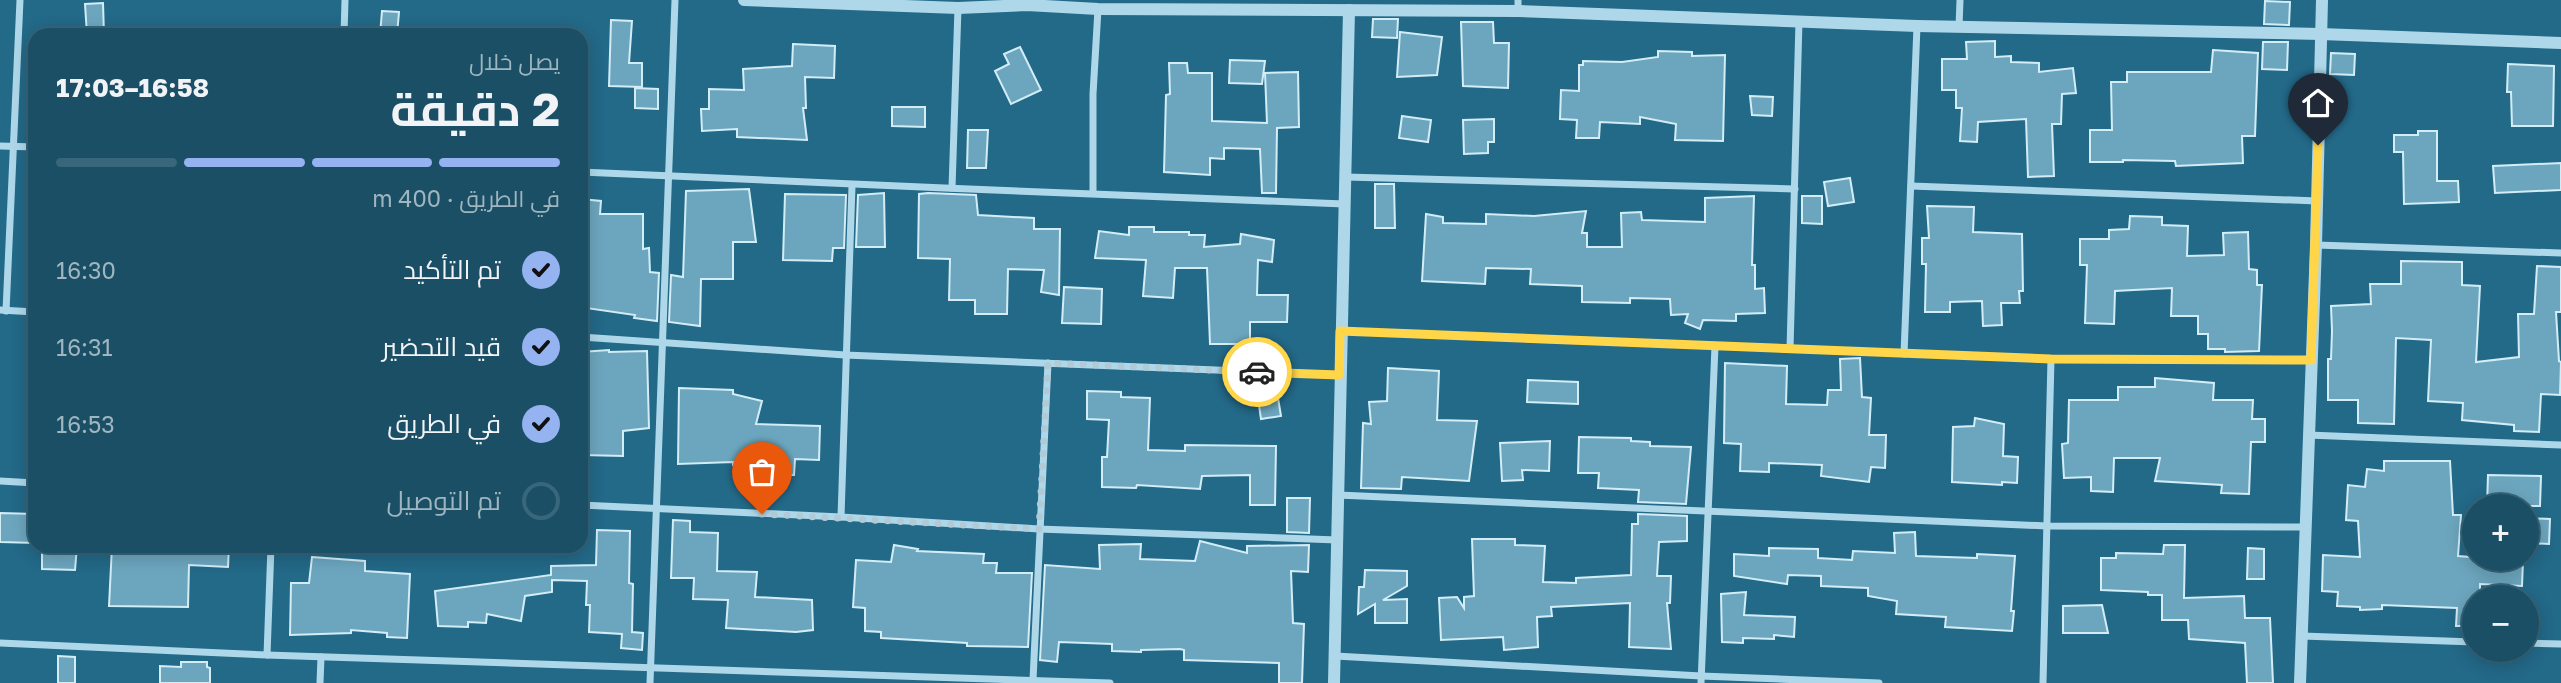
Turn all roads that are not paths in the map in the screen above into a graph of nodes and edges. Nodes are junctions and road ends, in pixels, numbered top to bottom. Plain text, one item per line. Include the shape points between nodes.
1 (20, 0) edge
2 (345, 0) edge
3 (675, 0) edge
4 (744, 0) edge
5 (1960, 0) edge
6 (2322, 0) edge
7 (851, 2) edge
8 (1280, 4) edge
9 (1518, 6) edge
10 (958, 8) junction
11 (1098, 9) junction
12 (1349, 10) junction
13 (1799, 21) junction
14 (1917, 26) junction
15 (1959, 27) junction
16 (344, 28) edge
17 (2321, 34) junction
18 (2561, 43) edge
19 (0, 146) edge
20 (12, 146) junction
21 (28, 147) edge
22 (588, 172) edge
23 (667, 177) junction
24 (1345, 177) junction
25 (852, 186) junction
26 (1911, 186) junction
27 (952, 188) junction
28 (1795, 189) junction
29 (1093, 193) junction
30 (2317, 201) junction
31 (1344, 204) junction
32 (2316, 245) junction
33 (2561, 253) edge
34 (3, 311) edge
35 (28, 312) edge
36 (1340, 331) junction
37 (588, 337) edge
38 (662, 342) junction
39 (1715, 346) junction
40 (1790, 349) junction
41 (1904, 354) junction
42 (845, 355) junction
43 (2051, 359) junction
44 (2311, 360) junction
45 (1048, 363) junction
46 (1339, 375) junction
47 (2307, 435) junction
48 (2561, 445) edge
49 (0, 481) edge
50 (28, 482) edge
51 (1337, 495) junction
52 (588, 505) edge
53 (657, 509) junction
54 (1710, 510) junction
55 (841, 517) junction
56 (2047, 526) junction
57 (2304, 527) junction
58 (1039, 529) junction
59 (1337, 540) junction
60 (271, 553) edge
61 (2302, 636) junction
62 (2462, 642) edge
63 (0, 643) edge
64 (2539, 643) edge
65 (2561, 644) edge
66 (267, 655) junction
67 (1335, 656) junction
68 (321, 657) junction
69 (650, 668) junction
70 (1033, 680) junction
71 (1701, 680) edge
72 (974, 681) edge
73 (320, 683) edge
74 (650, 683) edge
75 (1110, 683) edge
76 (1334, 683) edge
77 (1879, 683) edge
78 (2043, 683) edge
79 (2300, 683) edge

1 - 20 street
2 - 16 street
3 - 23 street
4 - 7 street
5 - 15 street
6 - 17 street
7 - 10 street
8 - 11 street
8 - 12 street
9 - 12 street
9 - 13 street
10 - 11 street
10 - 27 street
11 - 29 street
12 - 24 street
13 - 14 street
13 - 28 street
14 - 15 street
14 - 26 street
15 - 17 street
17 - 18 street
17 - 30 street
19 - 20 street
20 - 21 street
20 - 34 street
22 - 23 street
23 - 25 street
23 - 38 street
24 - 28 street
24 - 31 street
25 - 27 street
25 - 42 street
26 - 30 street
26 - 41 street
27 - 29 street
28 - 40 street
29 - 31 street
30 - 32 street
31 - 36 street
32 - 33 street
32 - 44 street
34 - 35 street
36 - 39 street
36 - 46 street
37 - 38 street
38 - 42 street
38 - 53 street
39 - 40 street
39 - 54 street
40 - 41 street
41 - 43 street
42 - 45 street
42 - 55 street
43 - 44 street
43 - 56 street
44 - 47 street
45 - 46 street
45 - 58 street
46 - 51 street
47 - 48 street
47 - 57 street
49 - 50 street
51 - 54 street
51 - 59 street
52 - 53 street
53 - 55 street
53 - 69 street
54 - 56 street
54 - 71 street
55 - 58 street
56 - 57 street
56 - 78 street
57 - 61 street
58 - 59 street
58 - 70 street
59 - 67 street
60 - 66 street
61 - 62 street
61 - 79 street
63 - 66 street
64 - 65 street
66 - 68 street
67 - 71 street
67 - 76 street
68 - 69 street
68 - 73 street
69 - 72 street
69 - 74 street
70 - 72 street
70 - 75 street
71 - 77 street

